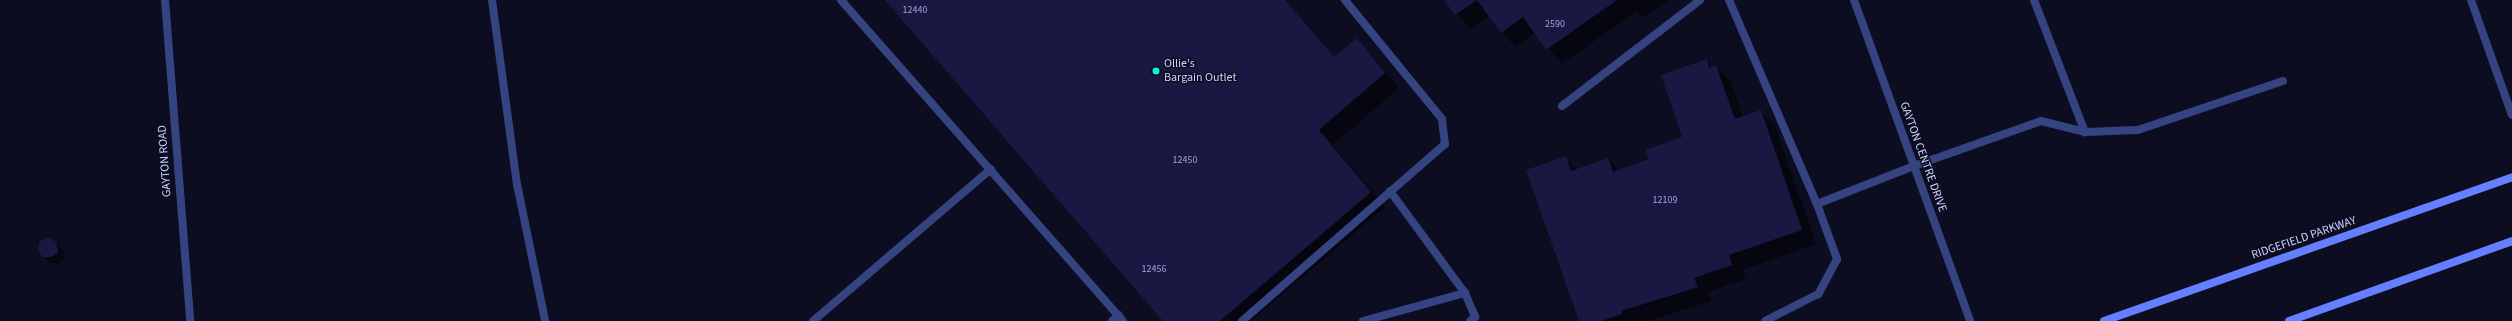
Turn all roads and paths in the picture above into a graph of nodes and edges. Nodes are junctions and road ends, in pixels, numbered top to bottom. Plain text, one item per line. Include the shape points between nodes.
1 (165, 0) edge
2 (492, 0) edge
3 (841, 0) edge
4 (1345, 0) edge
5 (1700, 0) edge
6 (1728, 0) edge
7 (1854, 0) edge
8 (2034, 0) edge
9 (2471, 0) edge
10 (2283, 81) dead end
11 (1562, 106) dead end
12 (2512, 115) edge
13 (2085, 132) junction
14 (1914, 166) junction
15 (991, 169) junction
16 (2512, 178) edge
17 (1390, 191) junction
18 (1817, 204) junction
19 (2512, 241) edge
20 (1465, 293) junction
21 (1121, 318) edge
22 (1474, 320) edge
23 (190, 321) edge
24 (544, 321) edge
25 (813, 321) edge
26 (1112, 321) edge
27 (1242, 321) edge
28 (1363, 321) edge
29 (1765, 321) edge
30 (1970, 321) edge
31 (2104, 321) edge
32 (2289, 321) edge

1 - 23 street, GAYTON ROAD
2 - 24 street via 517,184
3 - 15 street
4 - 17 street via 1442,119 1444,144
5 - 11 street
6 - 18 street
7 - 14 street, GAYTON CENTRE DRIVE
8 - 13 street
9 - 12 street
10 - 13 street via 2138,130
13 - 14 street via 2041,121
14 - 18 street
14 - 30 street, GAYTON CENTRE DRIVE
15 - 21 street
15 - 25 street
16 - 31 main road, RIDGEFIELD PARKWAY
17 - 20 street
17 - 27 street
18 - 29 street via 1837,259 1818,294
19 - 32 main road
20 - 22 street
20 - 28 street
21 - 26 street

